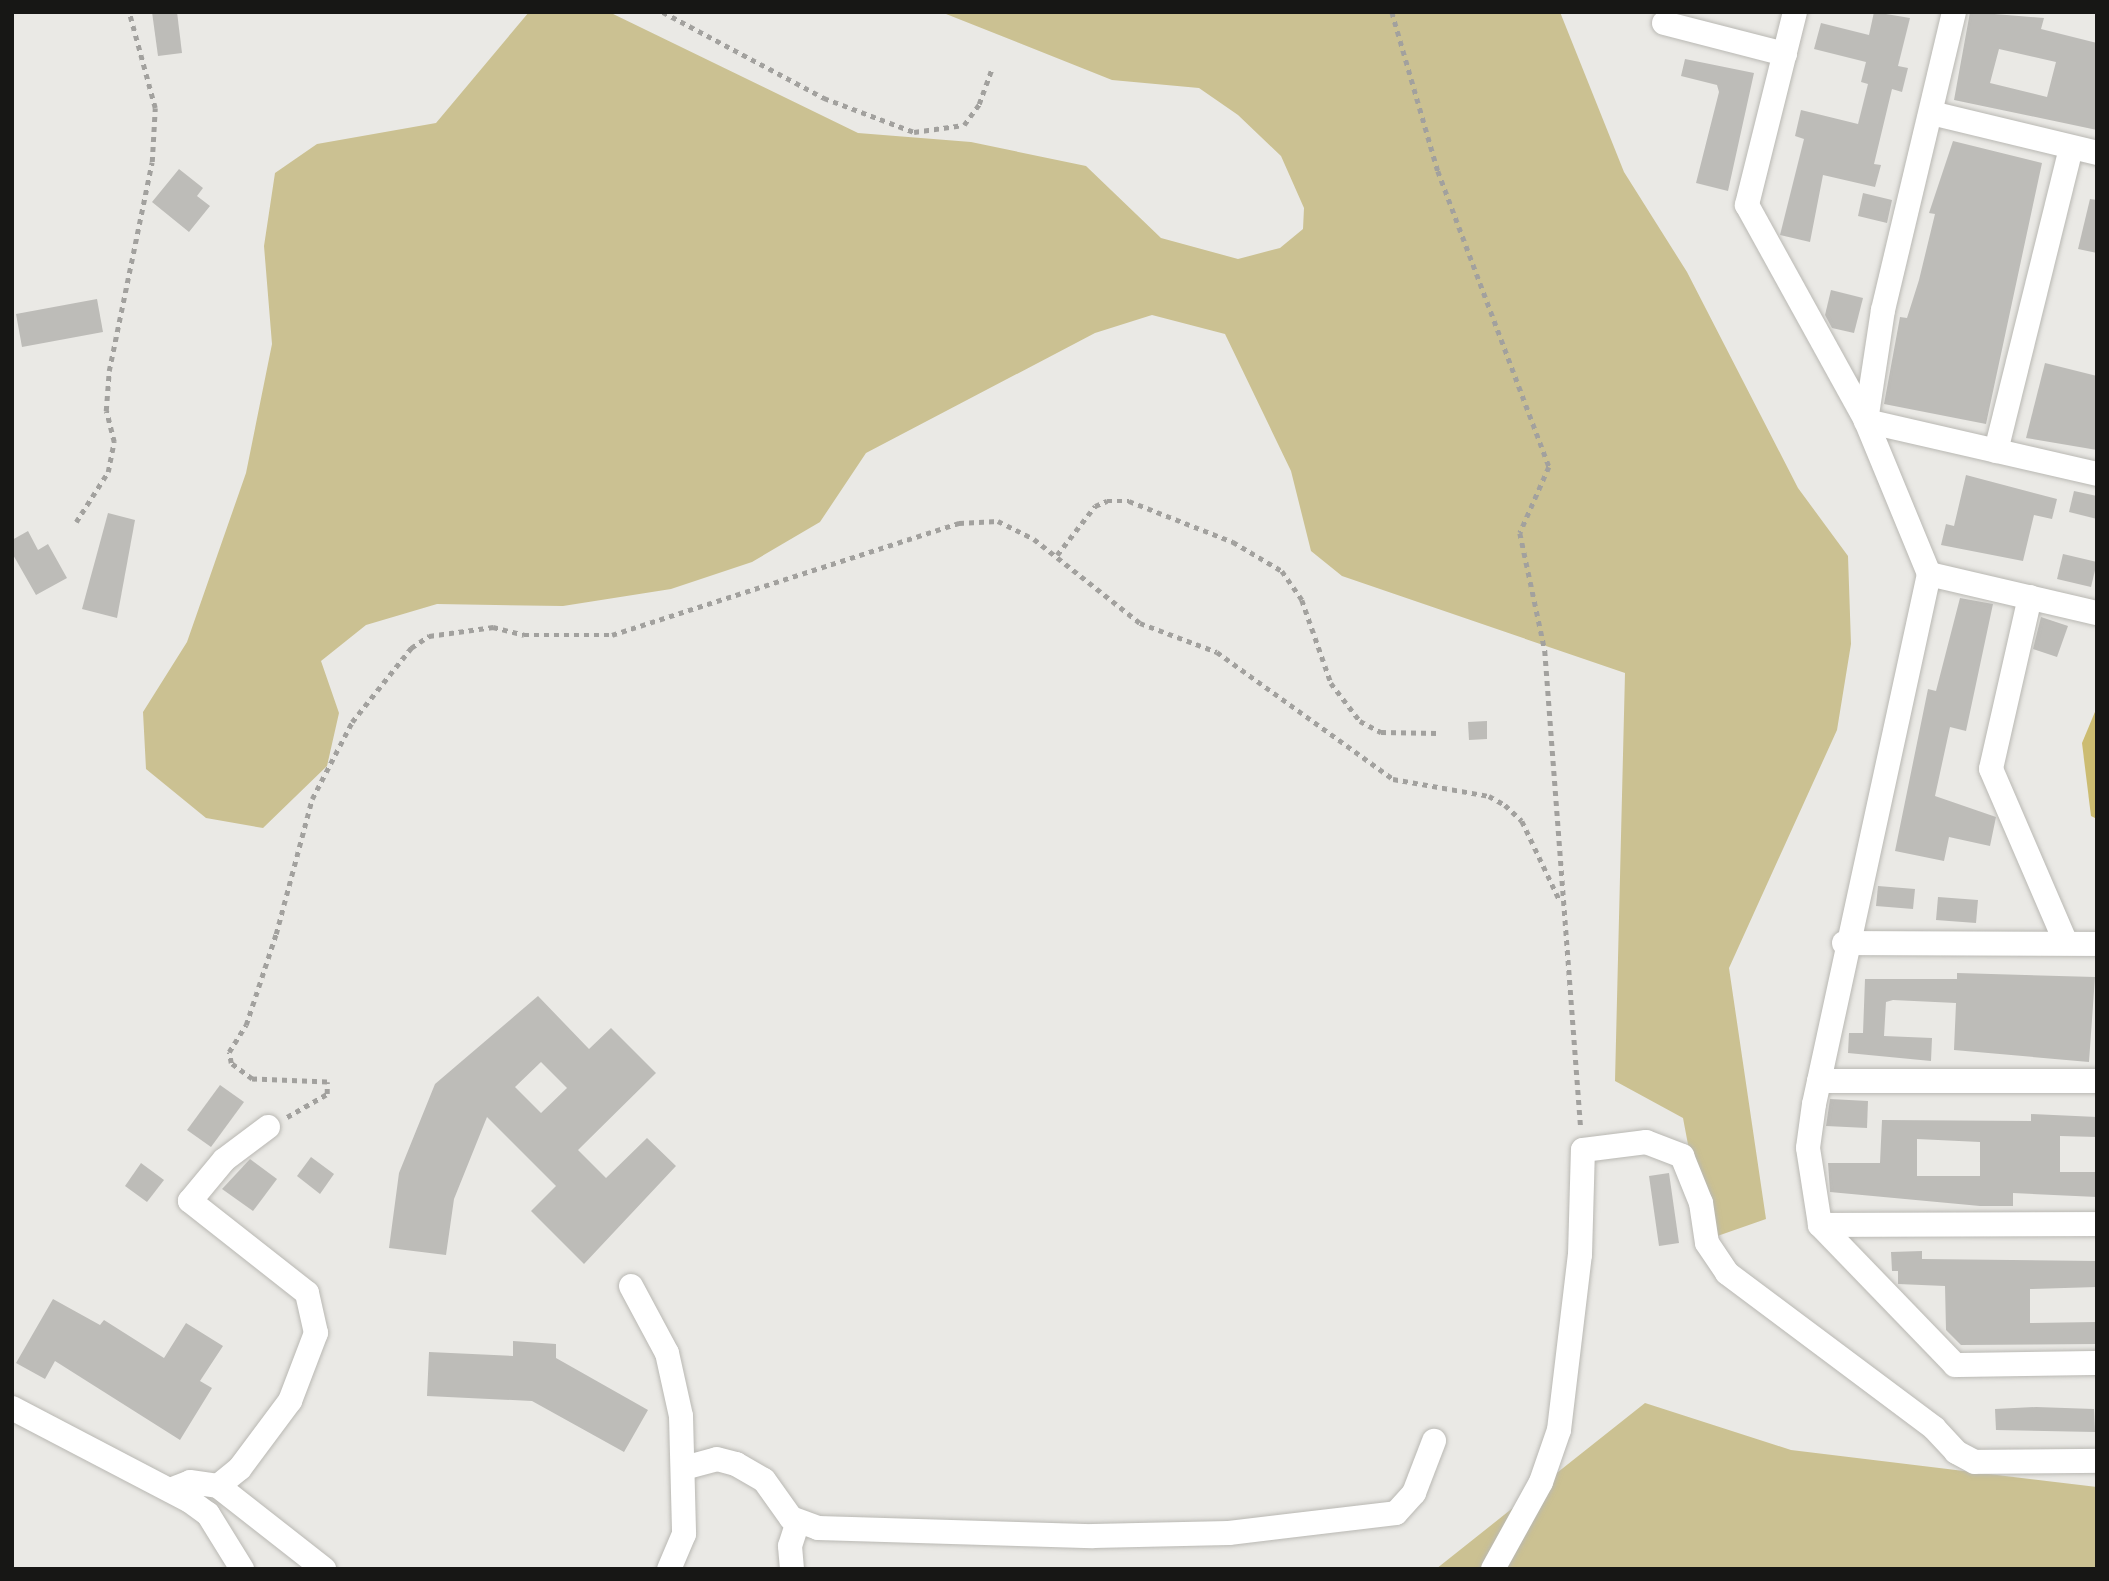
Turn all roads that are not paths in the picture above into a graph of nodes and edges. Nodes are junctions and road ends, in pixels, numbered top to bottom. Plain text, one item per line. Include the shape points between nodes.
1 (1795, 12) edge
2 (1954, 12) edge
3 (1664, 23) dead end
4 (1785, 54) junction
5 (1931, 113) junction
6 (2071, 147) junction
7 (2097, 153) edge
8 (1866, 421) junction
9 (1996, 451) junction
10 (2097, 474) edge
11 (1929, 574) junction
12 (2030, 597) junction
13 (2097, 614) edge
14 (1844, 943) junction
15 (2066, 943) junction
16 (2097, 944) edge
17 (1819, 1081) junction
18 (2097, 1081) edge
19 (268, 1127) road end
20 (2097, 1224) edge
21 (1820, 1225) junction
22 (631, 1286) dead end
23 (2097, 1363) edge
24 (12, 1408) edge
25 (1434, 1441) dead end
26 (2097, 1461) edge
27 (684, 1468) junction
28 (218, 1486) junction
29 (173, 1489) junction
30 (798, 1522) junction
31 (242, 1569) edge
32 (324, 1569) edge
33 (669, 1569) edge
34 (792, 1569) edge
35 (1493, 1569) edge

1 - 4 street
2 - 5 street
3 - 4 street
4 - 8 street via 1747,205
5 - 6 street
5 - 8 street via 1883,310
6 - 7 street
6 - 9 street
8 - 9 street
8 - 11 street
9 - 10 street
11 - 12 street
11 - 14 street
12 - 13 street
12 - 15 street via 1991,769
14 - 15 street
14 - 17 street
15 - 16 street
17 - 18 street
17 - 21 street via 1808,1148
19 - 28 street via 223,1160 190,1201 307,1293 316,1332 290,1401 240,1468
20 - 21 street
21 - 23 street via 1955,1365
22 - 27 street via 667,1353
24 - 29 street
25 - 30 street via 1409,1503 1377,1520 1093,1536
26 - 35 street via 1976,1462 1956,1452 1934,1428 1727,1273 1707,1243 1701,1203 1682,1156 1646,1142 1583,1150 1580,1255 1559,1430 1541,1482
27 - 30 street via 717,1459 736,1464 764,1480
27 - 33 street via 684,1534
28 - 29 street via 190,1482
28 - 32 street
29 - 31 street via 208,1514
30 - 34 street via 790,1546

